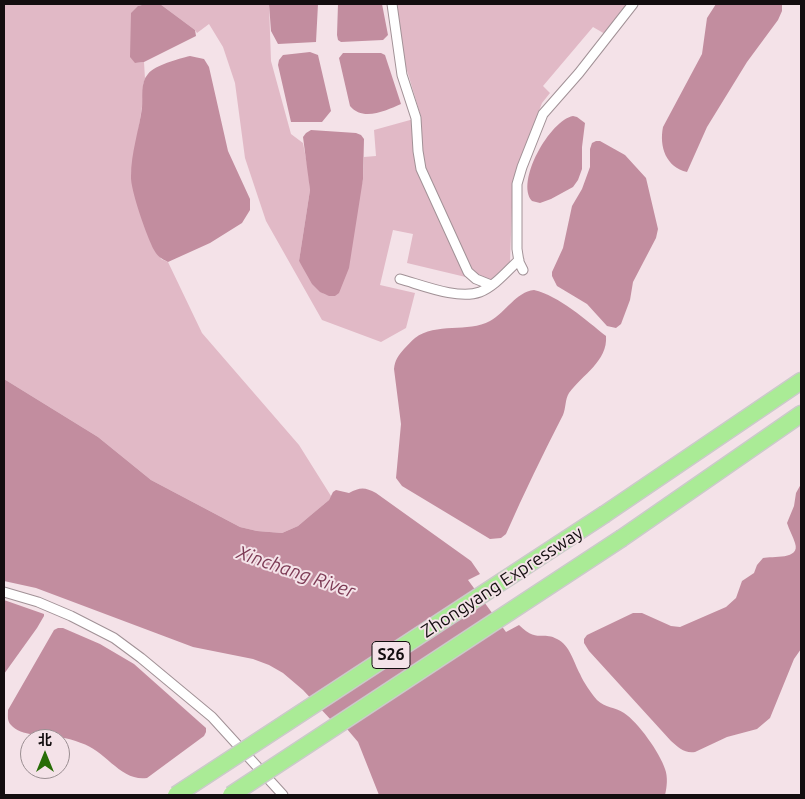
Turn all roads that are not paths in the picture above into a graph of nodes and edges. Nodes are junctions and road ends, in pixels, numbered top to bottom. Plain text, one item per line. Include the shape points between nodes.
1 (392, 4) edge
2 (633, 4) edge
3 (519, 260) junction
4 (523, 270) dead end
5 (400, 279) dead end
6 (491, 285) junction
7 (801, 381) edge
8 (801, 414) edge
9 (4, 592) edge
10 (176, 795) edge
11 (231, 795) edge
12 (283, 795) edge

1 - 6 street via 402,75 416,118 421,168 468,272
2 - 3 street via 543,114 517,184
3 - 4 street
3 - 6 street
5 - 6 street via 459,295 481,292
7 - 10 highway, Zhongyang Expressway / S26, bridge via 605,514
8 - 11 highway, Zhongyang Expressway / S26, bridge via 622,538
9 - 12 street via 38,602 114,638 212,717

